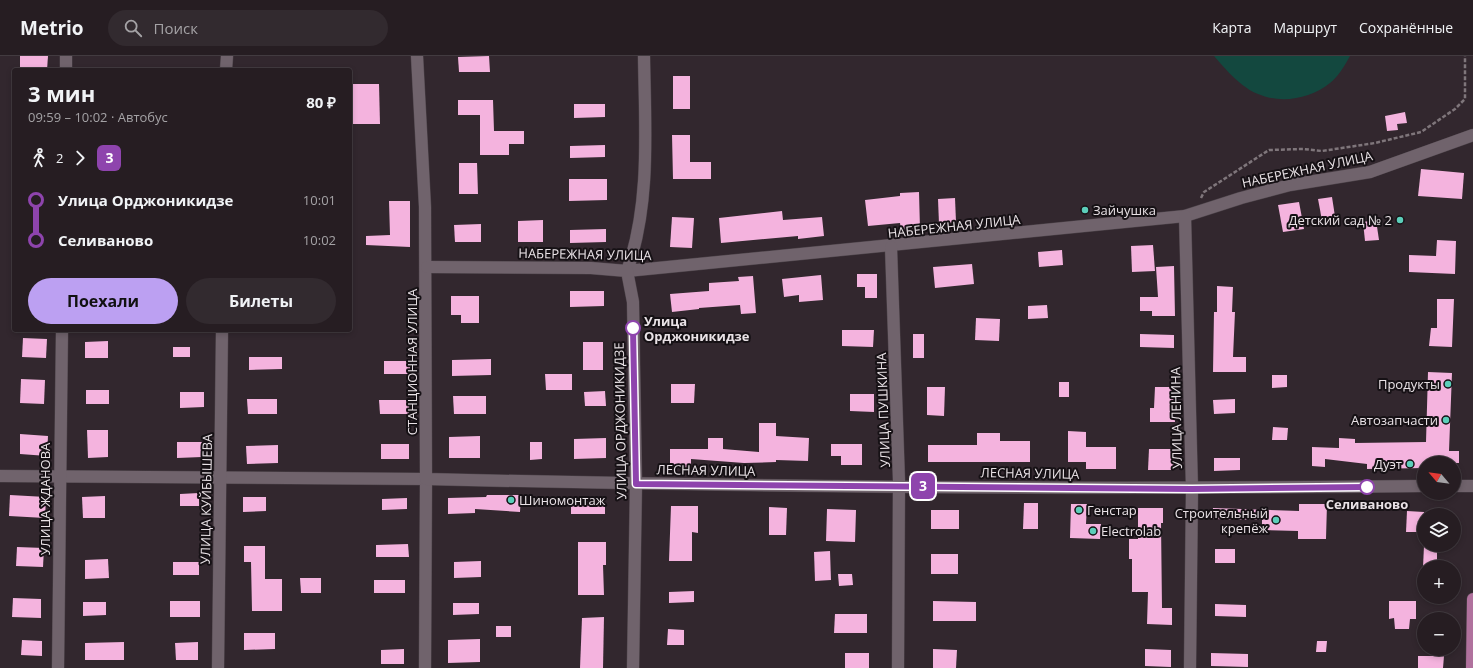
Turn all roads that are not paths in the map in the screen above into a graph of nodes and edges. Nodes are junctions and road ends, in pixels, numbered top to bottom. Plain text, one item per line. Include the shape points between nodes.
1 (66, 56) edge
2 (227, 56) edge
3 (417, 56) edge
4 (644, 56) edge
5 (66, 68) edge
6 (226, 68) edge
7 (1473, 135) edge
8 (1188, 215) junction
9 (892, 247) junction
10 (426, 267) junction
11 (627, 271) junction
12 (62, 332) edge
13 (222, 332) edge
14 (0, 476) edge
15 (59, 476) junction
16 (219, 478) junction
17 (426, 479) junction
18 (636, 484) junction
19 (899, 486) junction
20 (1417, 486) edge
21 (1461, 486) edge
22 (1473, 486) edge
23 (1192, 489) junction
24 (1473, 599) edge
25 (58, 668) edge
26 (218, 668) edge
27 (425, 668) edge
28 (632, 668) edge
29 (898, 668) edge
30 (1190, 668) edge
31 (1472, 668) edge

1 - 5 street
2 - 6 street
3 - 10 street, СТАНЦИОННАЯ УЛИЦА
4 - 11 street via 645,184 635,250
7 - 8 street, НАБЕРЕЖНАЯ УЛИЦА via 1370,172 1290,185
8 - 9 street, НАБЕРЕЖНАЯ УЛИЦА
8 - 23 street, УЛИЦА ЛЕНИНА
9 - 11 street, НАБЕРЕЖНАЯ УЛИЦА
9 - 19 street, УЛИЦА ПУШКИНА
10 - 11 street, НАБЕРЕЖНАЯ УЛИЦА via 591,268
10 - 17 street, СТАНЦИОННАЯ УЛИЦА
11 - 18 street, УЛИЦА ОРДЖОНИКИДЗЕ via 633,302
12 - 15 street, УЛИЦА ЖДАНОВА
13 - 16 street, УЛИЦА КУЙБЫШЕВА
14 - 15 street, ЛЕСНАЯ УЛИЦА
15 - 16 street, ЛЕСНАЯ УЛИЦА
15 - 25 street, УЛИЦА ЖДАНОВА
16 - 17 street, ЛЕСНАЯ УЛИЦА
16 - 26 street, УЛИЦА КУЙБЫШЕВА
17 - 18 street, ЛЕСНАЯ УЛИЦА
17 - 27 street, СТАНЦИОННАЯ УЛИЦА
18 - 19 street, ЛЕСНАЯ УЛИЦА
18 - 28 street, УЛИЦА ОРДЖОНИКИДЗЕ
19 - 23 street, ЛЕСНАЯ УЛИЦА
19 - 29 street, УЛИЦА ПУШКИНА
20 - 23 street, ЛЕСНАЯ УЛИЦА
21 - 22 street
23 - 30 street, УЛИЦА ЛЕНИНА
24 - 31 main road

